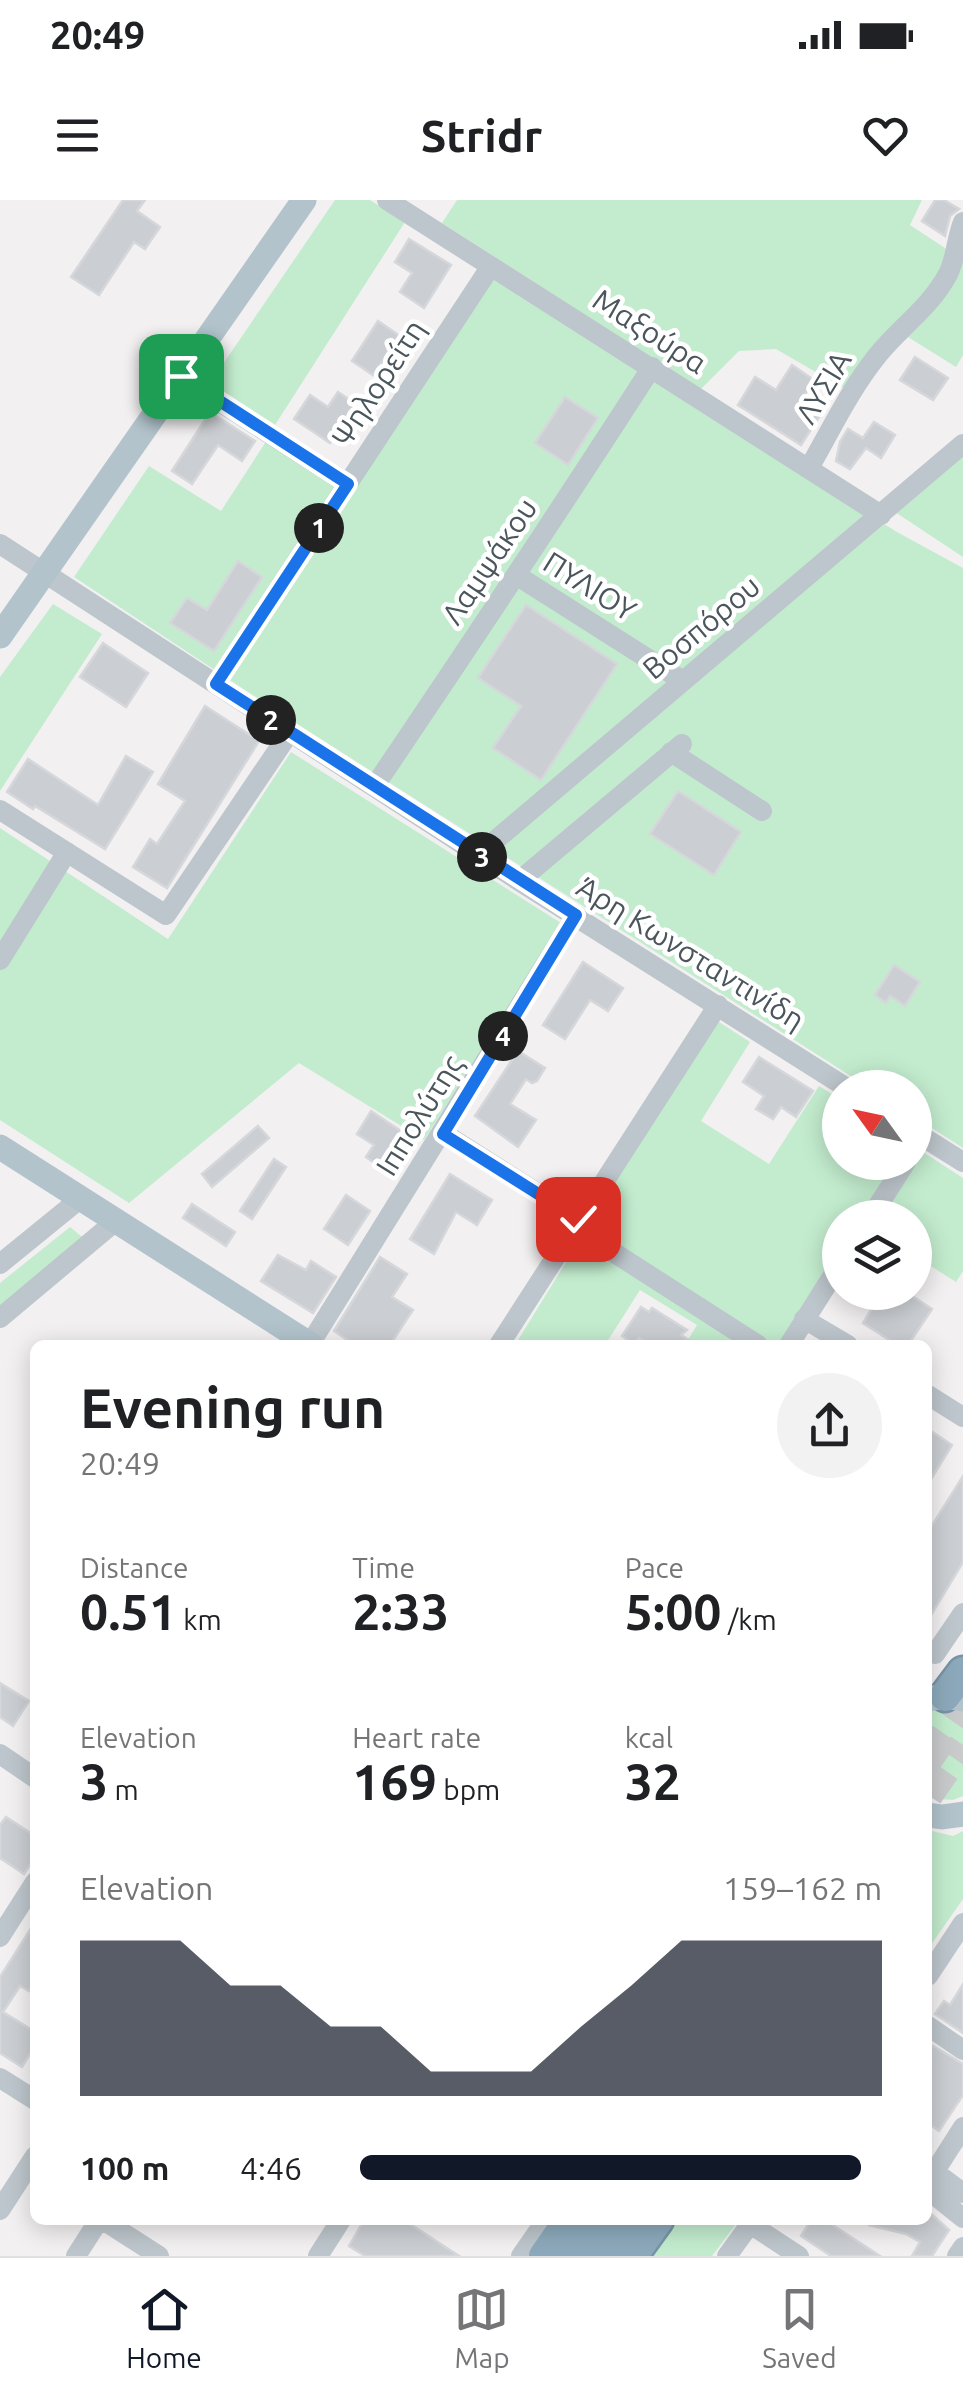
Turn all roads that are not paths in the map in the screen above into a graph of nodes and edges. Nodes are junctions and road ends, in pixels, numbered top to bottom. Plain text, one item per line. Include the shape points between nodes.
1 (304, 200) edge
2 (387, 200) edge
3 (963, 222) edge
4 (491, 266) junction
5 (652, 368) junction
6 (181, 376) junction
7 (963, 444) edge
8 (809, 468) junction
9 (348, 484) junction
10 (881, 515) junction
11 (0, 544) edge
12 (46, 572) junction
13 (516, 575) junction
14 (0, 636) edge
15 (684, 681) junction
16 (216, 684) junction
17 (290, 732) junction
18 (374, 787) junction
19 (0, 810) edge
20 (762, 811) dead end
21 (67, 852) junction
22 (478, 855) junction
23 (519, 882) junction
24 (576, 915) junction
25 (0, 960) edge
26 (718, 1005) junction
27 (822, 1072) edge
28 (443, 1134) junction
29 (932, 1146) edge
30 (0, 1147) edge
31 (963, 1162) edge
32 (81, 1198) junction
33 (117, 1220) junction
34 (576, 1223) junction
35 (0, 1264) edge
36 (822, 1292) edge
37 (0, 1318) edge
38 (804, 1320) junction
39 (303, 1340) edge
40 (314, 1340) edge
41 (502, 1340) edge
42 (751, 1340) edge
43 (792, 1340) edge
44 (839, 1340) edge
45 (932, 1398) edge
46 (963, 1417) edge
47 (963, 1614) edge
48 (935, 1654) dead end
49 (0, 1754) edge
50 (30, 1775) edge
51 (963, 1814) edge
52 (932, 1816) edge
53 (30, 1890) edge
54 (963, 1923) edge
55 (0, 1937) edge
56 (932, 1970) edge
57 (932, 2029) edge
58 (963, 2050) edge
59 (0, 2078) edge
60 (30, 2097) edge
61 (963, 2127) edge
62 (30, 2164) edge
63 (932, 2173) edge
64 (932, 2177) edge
65 (932, 2179) edge
66 (963, 2194) edge
67 (0, 2210) edge
68 (963, 2218) edge
69 (98, 2225) edge
70 (109, 2225) edge
71 (338, 2225) edge
72 (542, 2225) edge
73 (566, 2225) edge
74 (599, 2225) edge
75 (624, 2225) edge
76 (654, 2225) edge
77 (750, 2225) edge
78 (756, 2225) edge
79 (963, 2247) edge
80 (76, 2256) edge
81 (159, 2256) edge
82 (318, 2256) edge
83 (520, 2256) edge
84 (544, 2256) edge
85 (577, 2256) edge
86 (602, 2256) edge
87 (632, 2256) edge
88 (727, 2256) edge
89 (799, 2256) edge
90 (957, 2256) edge

1 - 6 main road
2 - 4 street, Μαξούρα
3 - 8 street, ΛΥΣΙΑ via 946,277 841,407
4 - 5 street, Μαξούρα
4 - 9 street, Ψηλορείτη
5 - 8 street, Μαξούρα
5 - 13 street, Λαμψάκου
6 - 9 street
6 - 12 main road
7 - 10 street, Βοσπόρου
8 - 10 street, Μαξούρα
9 - 16 street, Ψηλορείτη
10 - 15 street, Βοσπόρου
11 - 12 street, Άρη Κωνσταντινίδη
12 - 14 main road
12 - 16 street, Άρη Κωνσταντινίδη
13 - 15 street, ΠΥΛΙΟΥ
13 - 18 street, Λαμψάκου
15 - 22 street, Βοσπόρου
16 - 17 street, Άρη Κωνσταντινίδη
17 - 18 street, Άρη Κωνσταντινίδη
17 - 21 street via 166,915
18 - 22 street, Άρη Κωνσταντινίδη
19 - 21 street
20 - 23 street via 676,748
21 - 25 street
22 - 23 street, Άρη Κωνσταντινίδη
23 - 24 street, Άρη Κωνσταντινίδη
24 - 26 street, Άρη Κωνσταντινίδη
24 - 28 street, Ιππολύτης
26 - 27 street, Άρη Κωνσταντινίδη
26 - 34 street
28 - 34 street
28 - 40 street, Ιππολύτης
29 - 31 street
30 - 32 main road
32 - 33 main road
32 - 35 street
33 - 37 street
33 - 39 main road
34 - 41 street
34 - 42 street
36 - 38 street
38 - 43 street
38 - 44 street
45 - 46 street
47 - 48 street
49 - 50 street
51 - 52 main road
53 - 55 street
54 - 56 street
57 - 58 street
59 - 60 street
61 - 63 street
62 - 67 street
64 - 66 street
65 - 68 street
69 - 80 street
70 - 81 street
71 - 82 street
72 - 83 street
73 - 84 highway
74 - 85 highway
75 - 86 highway
76 - 87 highway
77 - 88 street
78 - 89 street
79 - 90 street

